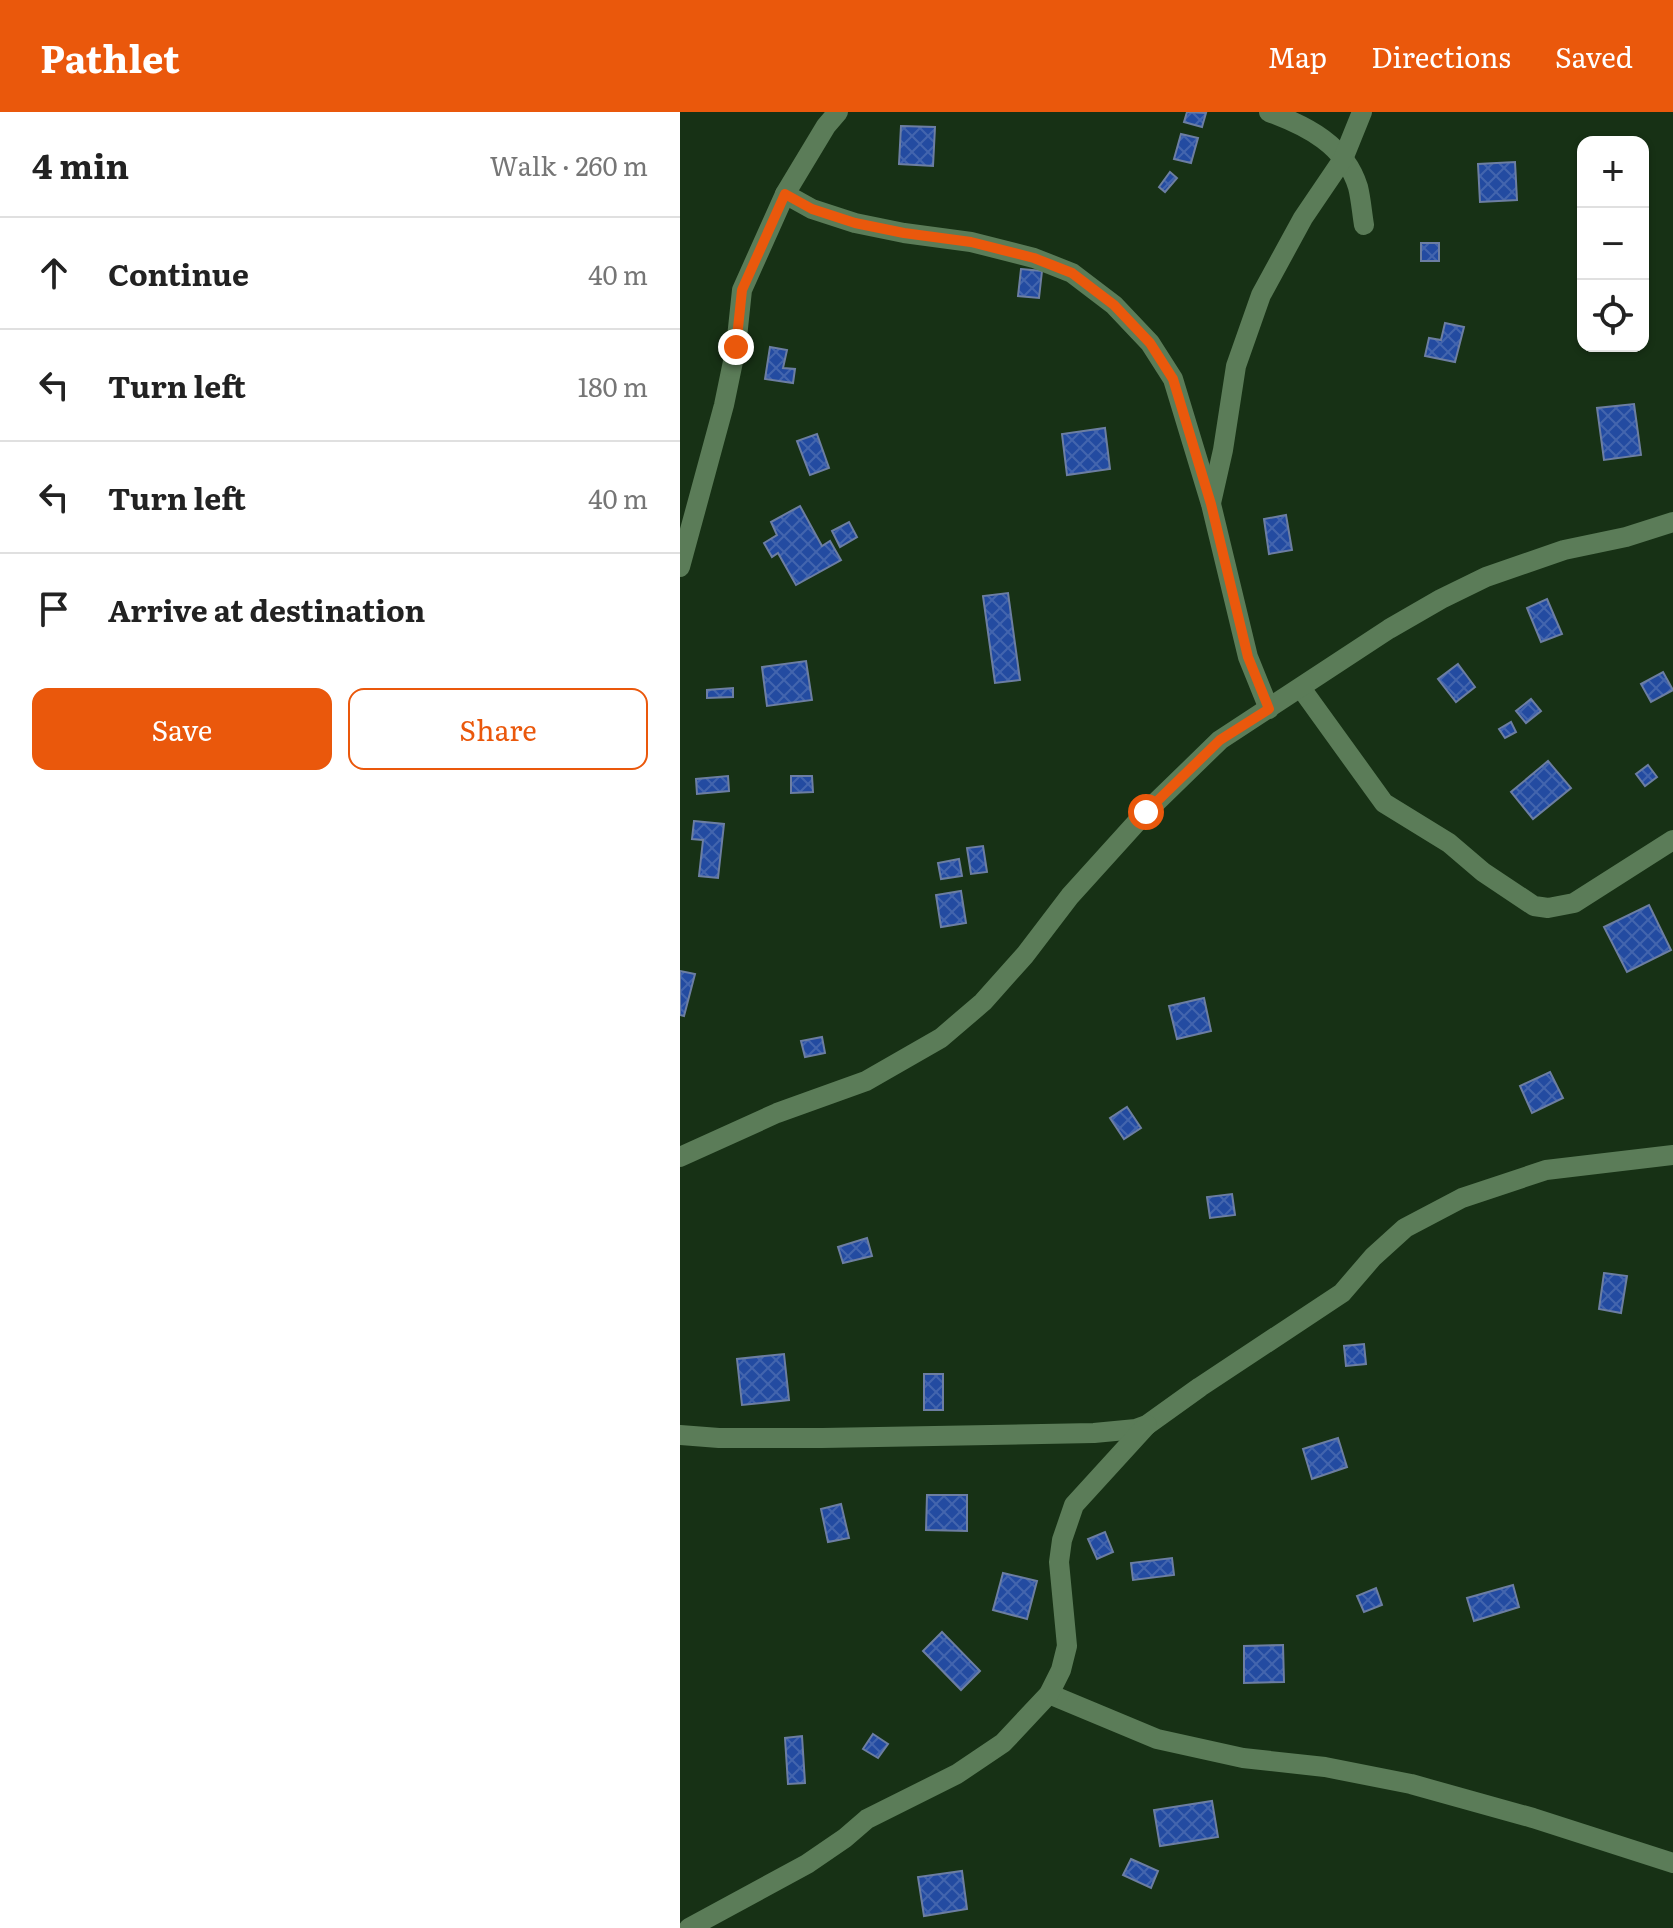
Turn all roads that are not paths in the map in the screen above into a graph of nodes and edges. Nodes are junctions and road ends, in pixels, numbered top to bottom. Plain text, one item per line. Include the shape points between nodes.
1 (838, 112) edge
2 (1269, 112) edge
3 (1362, 112) edge
4 (1343, 159) junction
5 (785, 194) junction
6 (1364, 225) dead end
7 (1211, 504) junction
8 (1673, 522) edge
9 (680, 567) edge
10 (1301, 688) junction
11 (1269, 709) junction
12 (1673, 840) edge
13 (1673, 1155) edge
14 (680, 1157) edge
15 (1147, 1425) junction
16 (680, 1435) edge
17 (1049, 1694) junction
18 (1673, 1863) edge
19 (689, 1928) edge

1 - 5 street
2 - 4 street via 1301,124
3 - 4 street
4 - 6 street via 1358,187
4 - 7 street via 1261,295 1236,366
5 - 7 street via 855,223 971,242 1072,273 1114,305 1150,343 1173,379
5 - 9 street via 742,290 724,405
7 - 11 street via 1248,657
8 - 10 street via 1486,577 1389,629
10 - 11 street
10 - 12 street via 1384,803 1534,906 1574,903
11 - 14 street via 1220,740 1146,812 983,1002 941,1038 866,1081 777,1113
13 - 15 street via 1546,1170 1462,1198 1405,1228 1342,1293
15 - 16 street via 1094,1433
15 - 17 street via 1074,1505 1059,1562 1067,1646
17 - 18 street via 1157,1739 1411,1784
17 - 19 street via 1003,1743 957,1774 867,1819 807,1864

